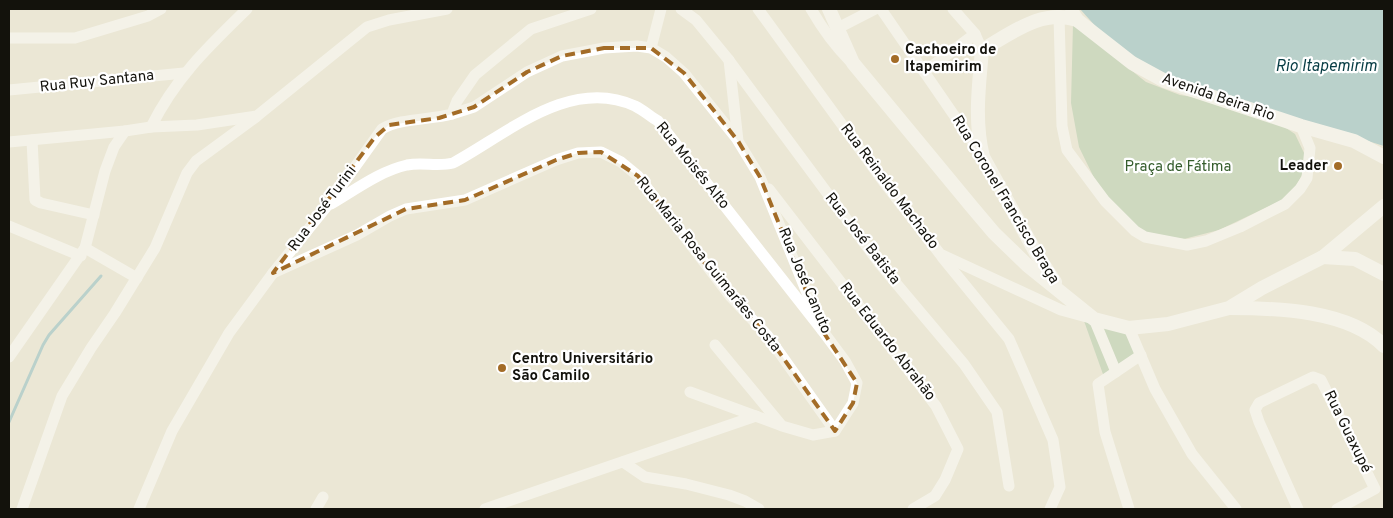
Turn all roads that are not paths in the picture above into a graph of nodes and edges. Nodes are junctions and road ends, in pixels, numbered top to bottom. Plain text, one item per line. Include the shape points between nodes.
1 (161, 9) edge
2 (247, 9) edge
3 (447, 9) edge
4 (591, 9) edge
5 (661, 9) edge
6 (681, 9) edge
7 (758, 9) edge
8 (811, 9) edge
9 (829, 9) edge
10 (875, 9) edge
11 (881, 9) edge
12 (954, 9) edge
13 (1068, 15) edge
14 (838, 28) junction
15 (975, 34) junction
16 (9, 38) edge
17 (651, 48) junction
18 (982, 50) junction
19 (728, 59) junction
20 (853, 63) junction
21 (924, 72) junction
22 (184, 73) junction
23 (9, 90) edge
24 (452, 114) junction
25 (257, 116) junction
26 (1301, 126) junction
27 (151, 127) junction
28 (125, 131) junction
29 (32, 140) junction
30 (738, 141) junction
31 (9, 142) edge
32 (983, 157) junction
33 (1384, 157) edge
34 (760, 176) junction
35 (327, 206) junction
36 (1384, 206) edge
37 (94, 215) junction
38 (9, 226) edge
39 (83, 252) junction
40 (940, 254) junction
41 (1322, 257) junction
42 (273, 273) junction
43 (1384, 274) edge
44 (137, 278) junction
45 (1062, 293) junction
46 (1229, 308) junction
47 (1094, 319) junction
48 (1129, 328) junction
49 (822, 330) junction
50 (715, 345) dead end
51 (1384, 346) edge
52 (1141, 355) junction
53 (9, 358) edge
54 (1116, 372) junction
55 (690, 392) dead end
56 (756, 416) junction
57 (782, 426) junction
58 (834, 432) junction
59 (624, 462) junction
60 (1009, 486) dead end
61 (323, 497) dead end
62 (1233, 508) edge
63 (22, 509) edge
64 (139, 509) edge
65 (316, 509) edge
66 (486, 509) edge
67 (759, 509) edge
68 (912, 509) edge
69 (1050, 509) edge
70 (1129, 509) edge
71 (1298, 509) edge
72 (1337, 509) edge

1 - 16 street via 75,38
2 - 22 street
3 - 25 street via 389,20 368,28
4 - 24 street via 531,29 475,75
5 - 17 street
6 - 19 street, Rua José Batista via 696,20
7 - 40 street, Rua Reinaldo Machado
8 - 20 street via 838,49
9 - 14 main road
10 - 14 street
11 - 21 street, Rua Coronel Francisco Braga
12 - 15 street
13 - 18 main road via 1035,20
13 - 26 main road, Avenida Beira Rio via 1132,63 1164,81
13 - 26 street via 1062,126 1067,150 1105,201 1145,238 1187,245 1206,241 1285,204 1307,178 1310,148
14 - 20 main road
15 - 18 street
15 - 21 street
17 - 24 street, Rua José Turini via 604,48 562,56 527,72 474,108
17 - 30 street via 666,56 684,73
18 - 32 main road via 977,105
19 - 30 street, Rua José Canuto
19 - 60 street, Rua José Batista via 879,263 964,364 997,412
20 - 45 main road via 994,233
21 - 32 street, Rua Coronel Francisco Braga
22 - 23 street, Rua Ruy Santana
22 - 27 street via 161,105
24 - 35 street, Rua José Turini via 398,123 382,129
25 - 27 street via 197,125
25 - 44 street via 196,161 187,174 155,248
26 - 33 main road, Avenida Beira Rio via 1354,141
27 - 28 street
28 - 29 street
28 - 37 street via 109,158
29 - 31 street
29 - 37 street via 35,200
30 - 34 street, Rua José Canuto
32 - 45 main road, Rua Coronel Francisco Braga
34 - 49 street, Rua José Canuto
34 - 68 street, Rua Eduardo Abrahão via 936,406 958,449 946,480 935,496
35 - 42 street, Rua José Turini
35 - 49 street, Rua Moisés Alto via 385,172 410,165 454,163 516,124 566,102 588,97 619,100 658,120
36 - 41 main road
37 - 39 street
38 - 39 street
39 - 44 street
39 - 53 street
40 - 47 street, Rua Reinaldo Machado via 1061,310
40 - 69 street via 1009,339 1053,440 1060,487
41 - 43 main road via 1355,259
41 - 46 main road
42 - 58 street, Rua Maria Rosa Guimarães Costa via 406,209 465,200 556,160 578,153 601,152 638,176 730,296 767,335
42 - 64 street, Rua José Turini via 229,332 172,431
44 - 63 street via 62,396
45 - 47 main road
46 - 48 main road via 1168,324
46 - 51 main road via 1306,312 1344,322
47 - 48 main road
47 - 54 street
48 - 52 street
49 - 58 street, Rua José Canuto via 857,383 853,403
50 - 57 street
52 - 54 street
52 - 62 street via 1155,389 1192,454
54 - 70 street via 1098,384 1105,432
55 - 56 street
56 - 57 street
56 - 59 street
57 - 58 street via 813,435
59 - 66 street
59 - 67 street via 645,477 729,495
61 - 65 street
71 - 72 street, Rua Guaxupé via 1256,410 1259,402 1313,376 1321,380 1375,488

